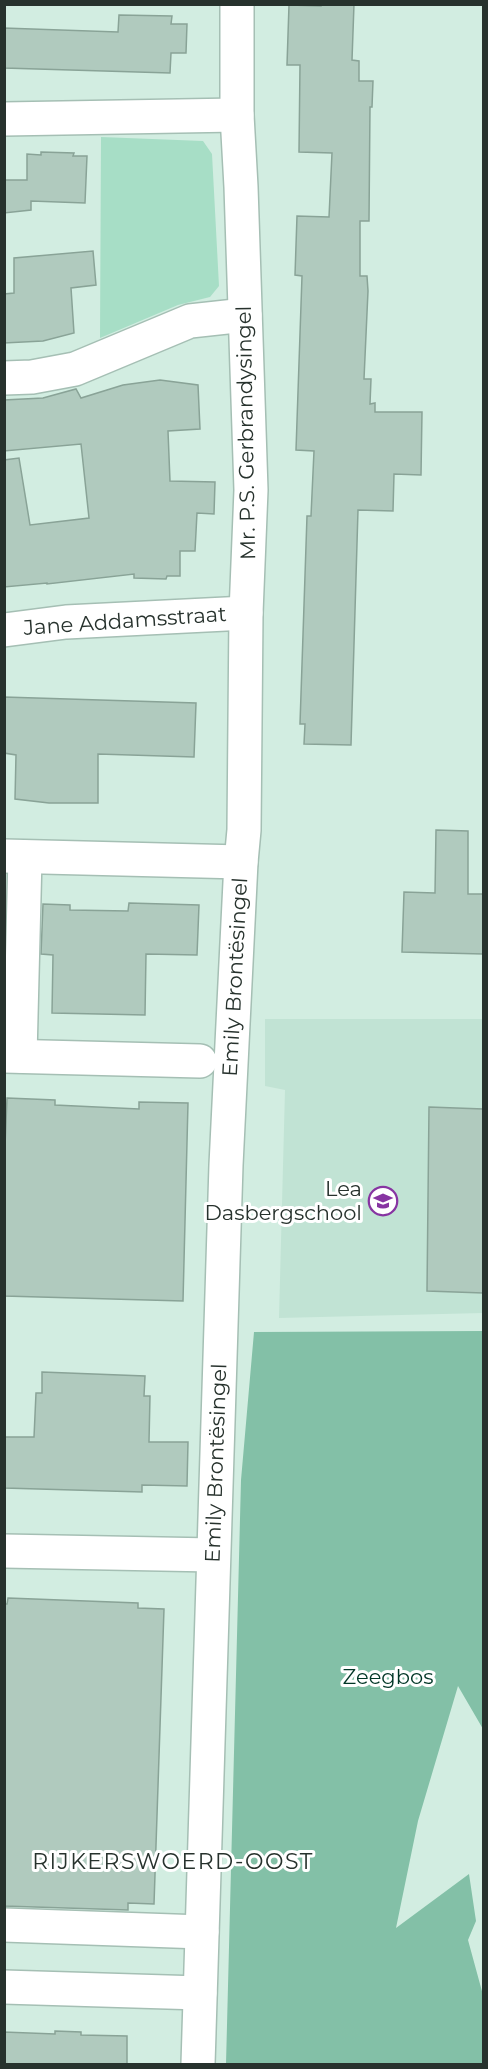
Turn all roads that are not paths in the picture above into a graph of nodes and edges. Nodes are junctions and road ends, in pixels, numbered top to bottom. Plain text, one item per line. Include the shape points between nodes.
1 (237, 4) edge
2 (237, 115) junction
3 (4, 119) edge
4 (245, 315) junction
5 (4, 378) edge
6 (246, 613) junction
7 (4, 630) edge
8 (15, 857) edge
9 (241, 862) junction
10 (12, 1056) edge
11 (200, 1061) dead end
12 (4, 1551) edge
13 (213, 1555) junction
14 (4, 1925) edge
15 (202, 1932) junction
16 (4, 1987) edge
17 (200, 1993) junction
18 (198, 2064) edge

1 - 2 street, Mr. P.S. Gerbrandysingel
2 - 3 street
2 - 4 street, Mr. P.S. Gerbrandysingel
4 - 5 street via 190,321 75,369
4 - 6 street, Mr. P.S. Gerbrandysingel via 251,490
6 - 7 street, Jane Addamsstraat via 66,622
6 - 9 street, Mr. P.S. Gerbrandysingel
8 - 9 street
8 - 10 street
9 - 13 street, Emily Brontësingel
10 - 11 street
12 - 13 street
13 - 15 street, Emily Brontësingel
14 - 15 street
15 - 17 street, Emily Brontësingel
16 - 17 street
17 - 18 street, Emily Brontësingel

